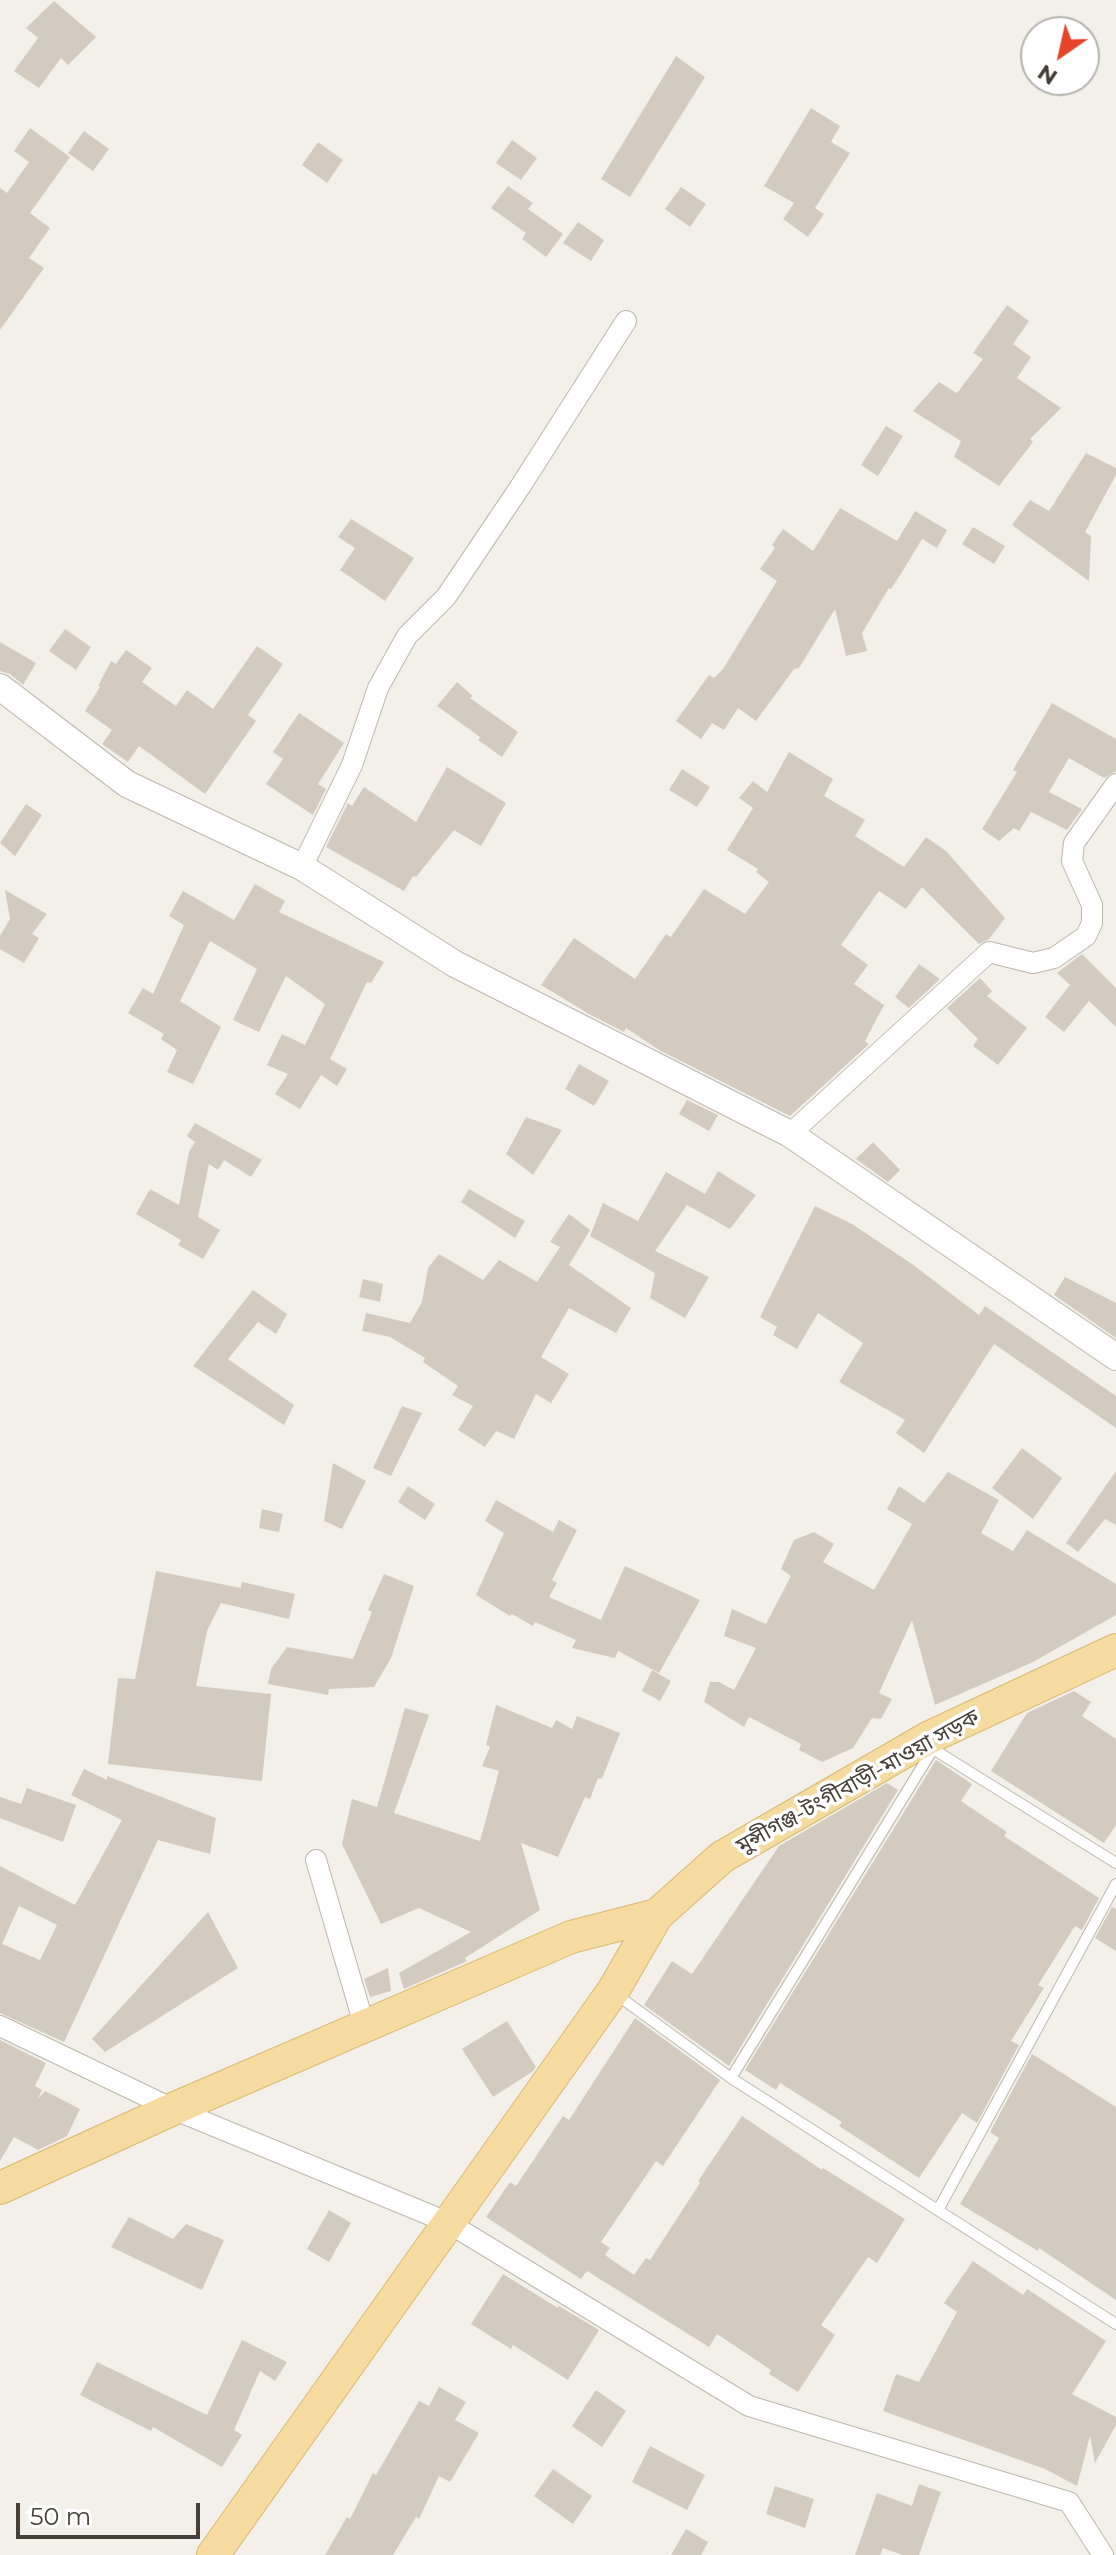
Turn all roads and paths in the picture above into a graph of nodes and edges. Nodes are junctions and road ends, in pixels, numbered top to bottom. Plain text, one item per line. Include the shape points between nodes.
1 (626, 321) dead end
2 (0, 687) edge
3 (1116, 784) edge
4 (302, 867) junction
5 (790, 1134) junction
6 (1116, 1357) edge
7 (1116, 1650) edge
8 (931, 1743) junction
9 (316, 1860) dead end
10 (1116, 1863) edge
11 (1116, 1884) edge
12 (657, 1915) junction
13 (613, 1991) junction
14 (0, 2026) edge
15 (365, 2028) junction
16 (731, 2078) junction
17 (173, 2109) junction
18 (0, 2188) edge
19 (938, 2210) junction
20 (447, 2222) junction
21 (1116, 2324) edge
22 (213, 2555) edge
23 (1103, 2555) edge

1 - 4 street via 446,597 407,636 378,688 352,765
2 - 4 street via 127,784
3 - 5 street via 1074,843 1072,861 1092,905 1086,936 1054,958 1033,963 989,952
4 - 5 street via 455,964
5 - 6 street
7 - 8 main road, মুন্সীগঞ্জ-টংগীবাড়ী-মাওয়া সড়ক
8 - 10 lane
8 - 12 main road, মুন্সীগঞ্জ-টংগীবাড়ী-মাওয়া সড়ক via 722,1857
8 - 16 lane
9 - 15 street
11 - 19 lane
12 - 13 main road
12 - 15 main road via 571,1937
13 - 16 lane
13 - 20 main road
14 - 17 street
15 - 17 main road
16 - 19 lane
17 - 18 main road
17 - 20 street
19 - 21 lane
20 - 22 main road
20 - 23 street via 749,2406 1069,2502

